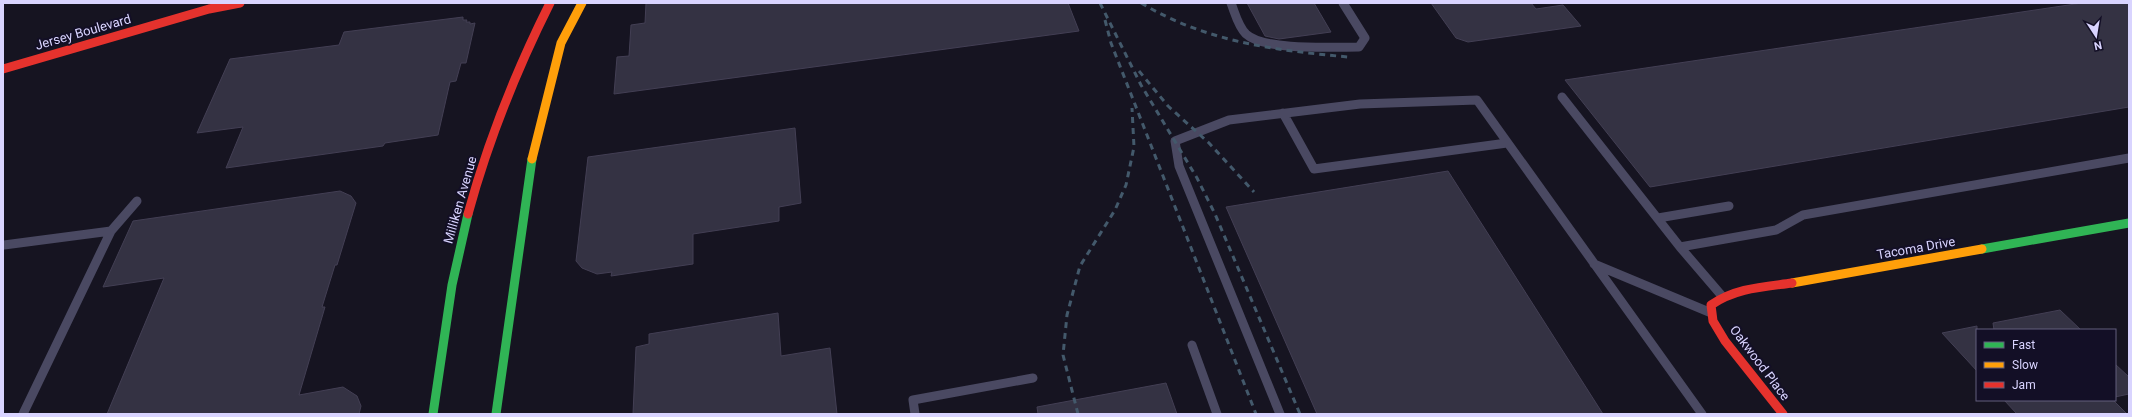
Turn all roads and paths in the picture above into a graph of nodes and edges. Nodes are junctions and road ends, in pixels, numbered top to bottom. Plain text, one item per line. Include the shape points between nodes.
1 (240, 3) edge
2 (550, 3) edge
3 (582, 3) edge
4 (1231, 3) edge
5 (1343, 3) edge
6 (3, 69) edge
7 (1562, 97) dead end
8 (1283, 113) junction
9 (1507, 143) junction
10 (2129, 158) edge
11 (137, 201) dead end
12 (1729, 206) dead end
13 (1658, 218) junction
14 (2129, 223) edge
15 (111, 231) junction
16 (4, 245) dead end
17 (1680, 247) junction
18 (1594, 264) junction
19 (1722, 296) junction
20 (1712, 309) junction
21 (1192, 345) dead end
22 (1033, 378) dead end
23 (23, 414) edge
24 (433, 414) edge
25 (496, 414) edge
26 (915, 414) edge
27 (1217, 414) edge
28 (1280, 414) edge
29 (1702, 414) edge
30 (1783, 414) edge

1 - 6 main road, Jersey Boulevard via 208,9
2 - 24 main road, Milliken Avenue via 513,78 477,184 455,268
3 - 25 main road via 561,43 532,153
4 - 5 lane via 1246,34 1258,41 1274,45 1359,47 1365,38
7 - 13 lane
8 - 9 lane via 1360,104 1477,100
8 - 9 lane via 1314,169
8 - 28 lane via 1229,120 1175,141 1179,166
9 - 18 lane
10 - 17 lane via 1803,215 1776,230
11 - 15 lane
12 - 13 lane
13 - 17 lane
14 - 19 main road, Tacoma Drive via 1808,281 1738,290
15 - 16 lane
15 - 23 lane
17 - 19 lane
18 - 20 lane
18 - 29 lane
19 - 20 main road, Tacoma Drive
20 - 30 main road, Oakwood Place via 1713,321 1725,341
21 - 27 lane
22 - 26 lane via 913,400

